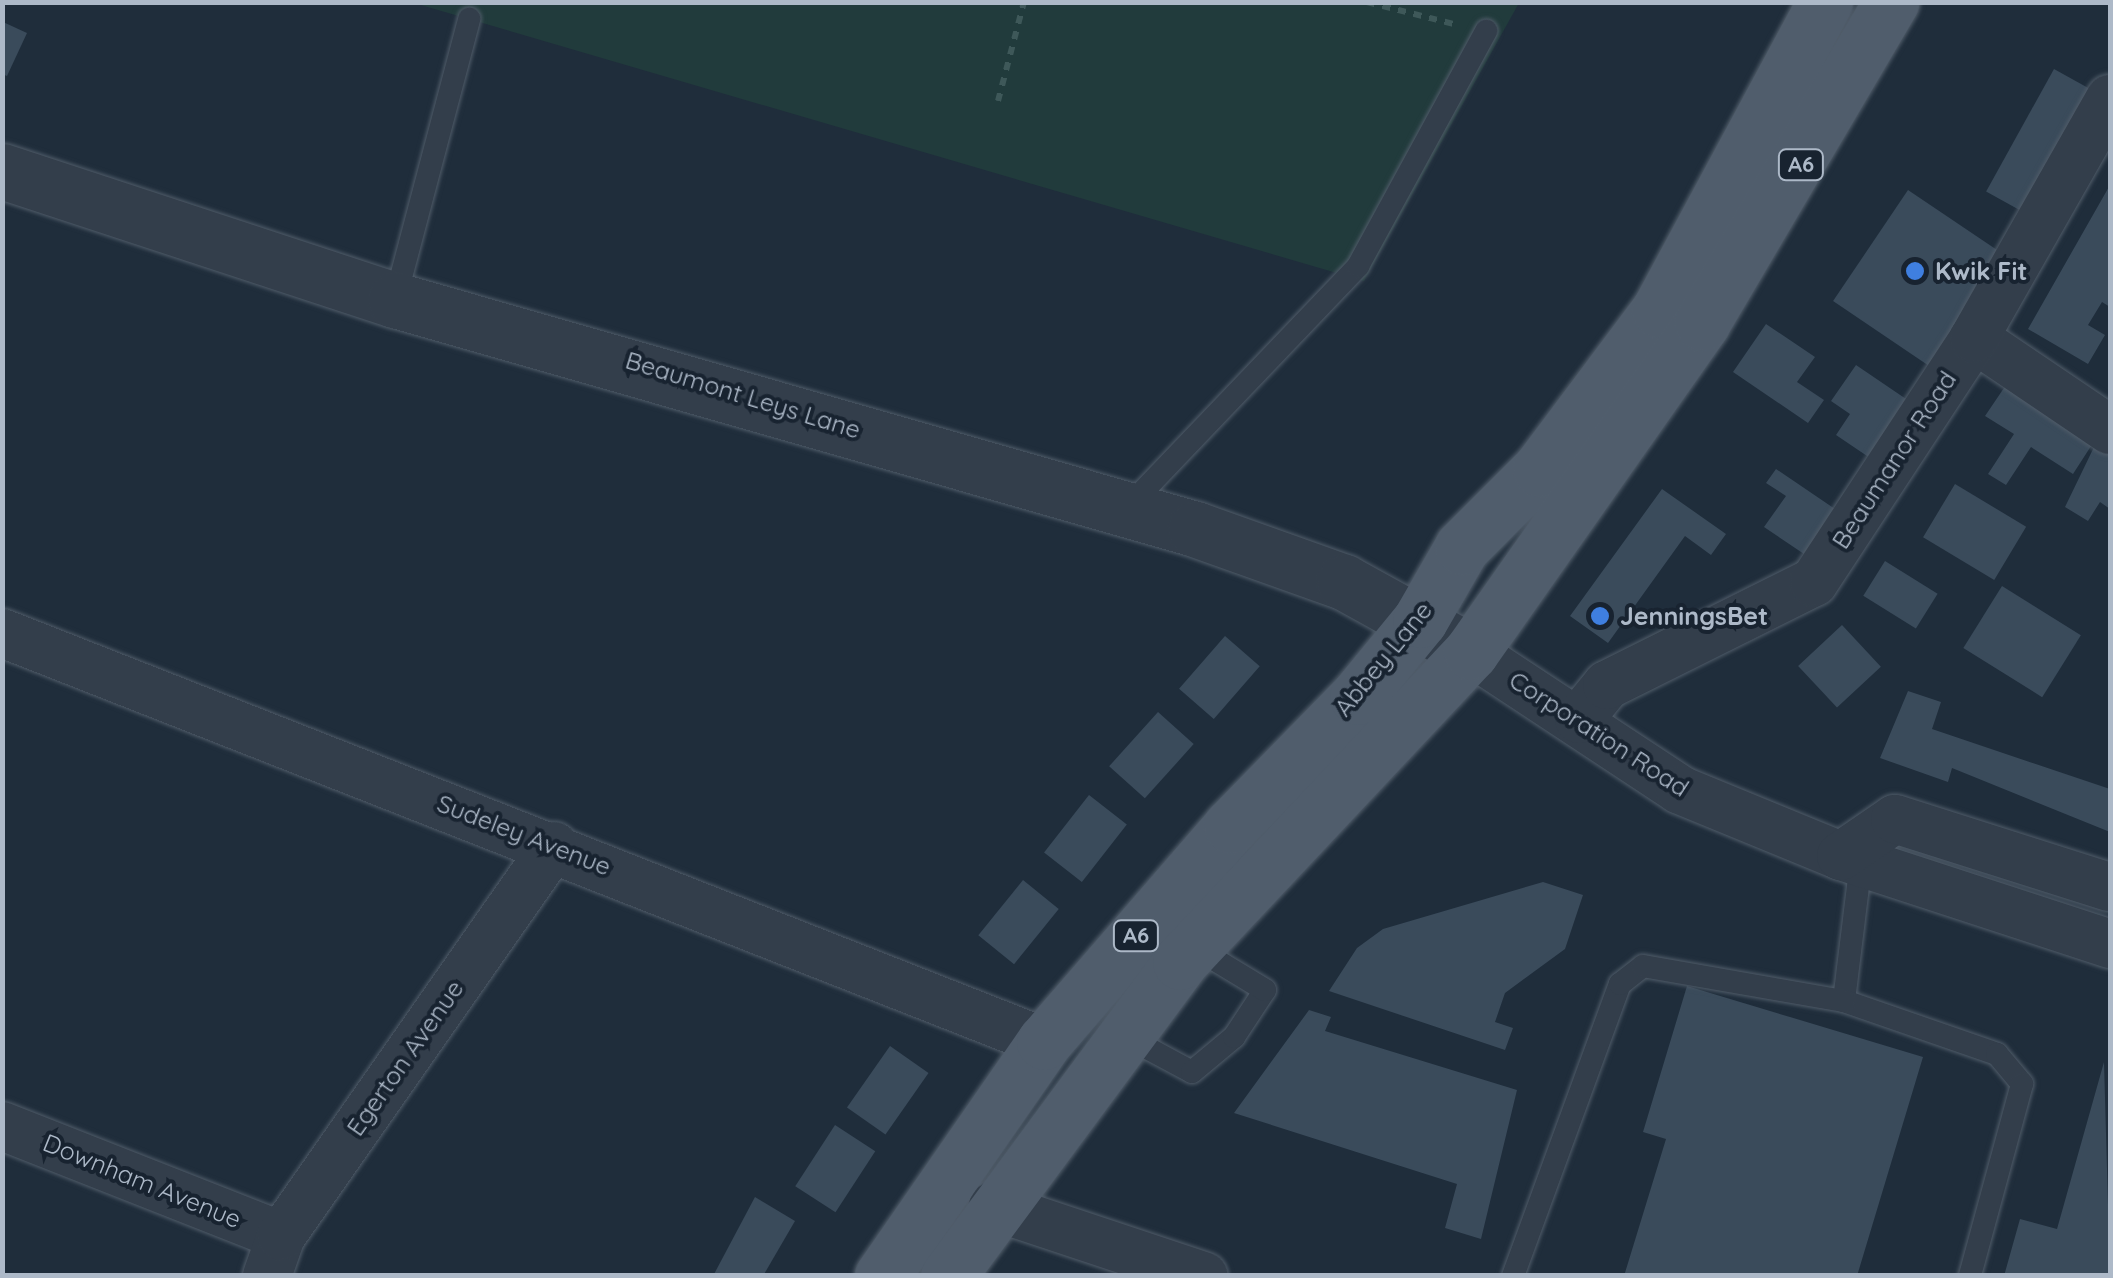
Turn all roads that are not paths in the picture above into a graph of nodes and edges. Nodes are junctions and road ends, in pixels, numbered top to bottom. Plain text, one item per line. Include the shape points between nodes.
1 (1825, 2) edge
2 (1891, 2) edge
3 (469, 18) dead end
4 (1486, 32) road end
5 (2110, 99) edge
6 (2, 171) edge
7 (395, 300) junction
8 (1974, 338) junction
9 (2110, 430) edge
10 (1127, 508) junction
11 (1420, 620) junction
12 (2, 634) edge
13 (1471, 652) junction
14 (1579, 719) junction
15 (554, 846) junction
16 (1851, 859) junction
17 (2110, 887) edge
18 (2110, 944) edge
19 (1194, 947) junction
20 (1844, 1001) junction
21 (1080, 1053) junction
22 (2, 1126) edge
23 (992, 1206) junction
24 (274, 1256) edge
25 (882, 1276) edge
26 (948, 1276) edge
27 (1204, 1276) edge
28 (1513, 1276) edge
29 (1970, 1276) edge

1 - 11 main road, Abbey Lane / A6 via 1659,310 1540,468 1462,547
2 - 13 main road, Abbey Lane / A6 via 1702,323
3 - 7 lane
4 - 10 lane via 1358,266
5 - 8 street, Beaumanor Road
6 - 7 street, Beaumont Leys Lane
7 - 10 street, Beaumont Leys Lane
8 - 9 street
8 - 14 street, Beaumanor Road via 1814,582 1607,686
10 - 11 street, Beaumont Leys Lane via 1301,564
11 - 13 street, Beaumont Leys Lane
11 - 21 main road, Abbey Lane / A6
12 - 15 street, Sudeley Avenue
13 - 14 street, Corporation Road
13 - 19 main road, Abbey Lane / A6
14 - 16 street, Corporation Road via 1680,790
15 - 21 street, Sudeley Avenue
15 - 24 street, Egerton Avenue
16 - 17 street via 1895,819
16 - 18 street, Corporation Road
16 - 20 lane
19 - 21 main road, Abbey Lane / A6
19 - 21 lane via 1266,990 1234,1037 1192,1072
20 - 28 lane via 1643,966 1620,984
20 - 29 lane via 1997,1054 2022,1084
21 - 23 main road, Abbey Lane / A6
21 - 25 main road, Abbey Lane / A6
22 - 24 street, Downham Avenue
23 - 26 main road, Abbey Lane / A6
23 - 27 street

